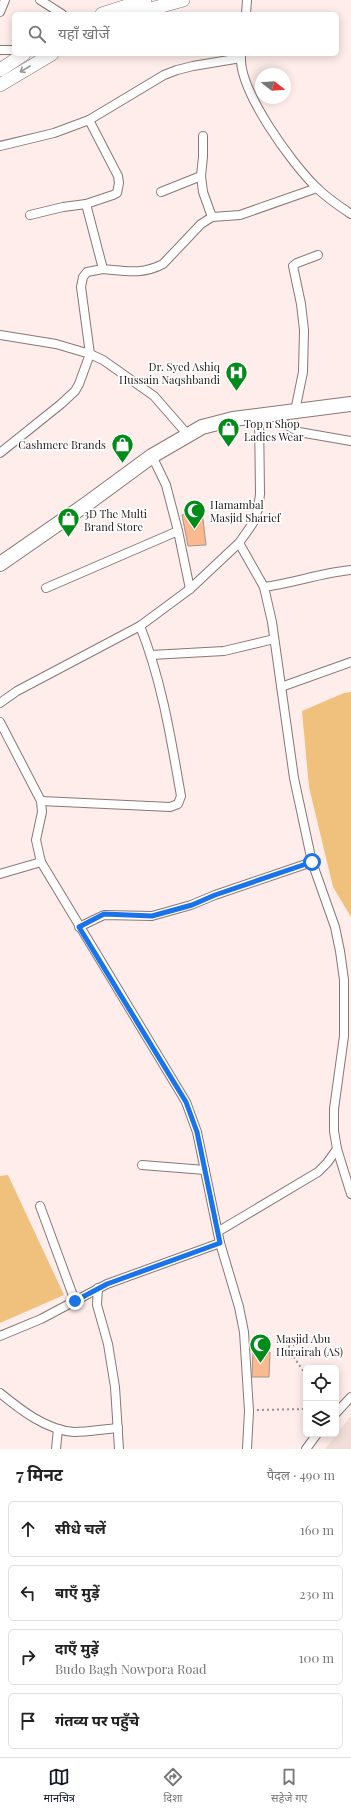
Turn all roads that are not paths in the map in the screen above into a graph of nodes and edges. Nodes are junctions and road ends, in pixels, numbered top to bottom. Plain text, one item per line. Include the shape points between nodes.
1 (4, 0) edge
2 (40, 0) edge
3 (145, 0) edge
4 (183, 0) edge
5 (254, 0) edge
6 (247, 7) edge
7 (0, 12) edge
8 (59, 12) edge
9 (108, 12) edge
10 (140, 12) edge
11 (0, 50) edge
12 (12, 50) edge
13 (21, 56) edge
14 (49, 56) edge
15 (241, 56) edge
16 (0, 70) edge
17 (0, 85) edge
18 (89, 120) junction
19 (203, 136) dead end
20 (0, 146) edge
21 (201, 176) junction
22 (317, 188) junction
23 (161, 192) dead end
24 (86, 204) junction
25 (351, 214) edge
26 (30, 215) dead end
27 (212, 217) junction
28 (318, 255) dead end
29 (103, 268) junction
30 (0, 335) edge
31 (90, 354) junction
32 (351, 404) edge
33 (295, 411) junction
34 (276, 413) junction
35 (259, 415) junction
36 (188, 435) junction
37 (351, 441) edge
38 (0, 453) edge
39 (152, 456) junction
40 (178, 531) junction
41 (239, 543) junction
42 (0, 564) edge
43 (351, 570) edge
44 (264, 587) junction
45 (46, 588) dead end
46 (190, 589) junction
47 (140, 626) junction
48 (274, 640) junction
49 (151, 654) junction
50 (351, 662) edge
51 (281, 687) junction
52 (0, 703) edge
53 (0, 722) edge
54 (41, 800) junction
55 (41, 862) junction
56 (312, 862) junction
57 (0, 874) edge
58 (79, 927) junction
59 (348, 1035) edge
60 (337, 1149) junction
61 (142, 1165) dead end
62 (204, 1170) junction
63 (351, 1194) edge
64 (40, 1206) dead end
65 (218, 1231) junction
66 (220, 1243) junction
67 (98, 1288) junction
68 (75, 1301) junction
69 (0, 1336) edge
70 (0, 1393) edge
71 (351, 1397) edge
72 (339, 1410) edge
73 (118, 1428) junction
74 (58, 1429) junction
75 (315, 1437) edge
76 (56, 1449) edge
77 (119, 1449) edge
78 (247, 1449) edge
79 (306, 1449) edge

1 - 7 street
2 - 8 street
3 - 9 main road
4 - 10 main road
5 - 6 street
11 - 12 street
13 - 16 main road
14 -> 17 main road
15 - 18 street via 164,75
15 - 22 street via 248,88 262,117
18 - 20 street via 54,133
18 - 24 street via 118,176 119,183 117,193
19 - 21 street
21 - 23 street
21 - 27 street via 203,192
22 - 25 street
22 - 27 street via 240,215
24 - 26 street
24 - 29 street
27 - 29 street via 201,224 163,264 156,268 144,272
28 - 33 street via 293,266 304,330 303,372
29 - 31 street via 87,272 81,287
30 - 31 street via 56,344
31 - 36 street via 154,396
31 - 38 street via 75,391
32 - 33 highway
33 - 34 highway
34 - 35 highway
34 - 37 street via 285,424 298,432
35 - 36 highway via 215,423
35 - 41 street via 258,509 253,523
36 - 39 highway
39 - 40 street via 166,485
39 - 42 highway
40 - 45 street
40 - 46 street
41 - 44 street
41 - 46 street
43 - 44 street
44 - 48 street
46 - 47 street
47 - 49 street
47 - 52 street via 17,691
48 - 49 street via 224,652
48 - 51 street
49 - 54 street via 170,732 181,796 178,804 170,808
50 - 51 street
51 - 56 street via 294,778
53 - 54 street
54 - 55 street via 42,812 36,840
55 - 57 street
55 - 58 street
56 - 58 street via 192,905 152,916 104,914
56 - 59 street via 339,945
58 - 62 street via 186,1102 197,1132
59 - 60 street via 334,1109
60 - 63 street
60 - 65 street via 327,1163 312,1176
61 - 62 street
62 - 65 street
64 - 68 street
65 - 66 street
66 - 67 street
66 - 78 street via 244,1332 249,1411
67 - 68 street
67 - 73 street via 97,1305 108,1344
68 - 69 street
70 - 74 street via 16,1406
71 - 72 street
73 - 74 street via 75,1432
73 - 77 street
74 - 76 street
75 - 79 street

